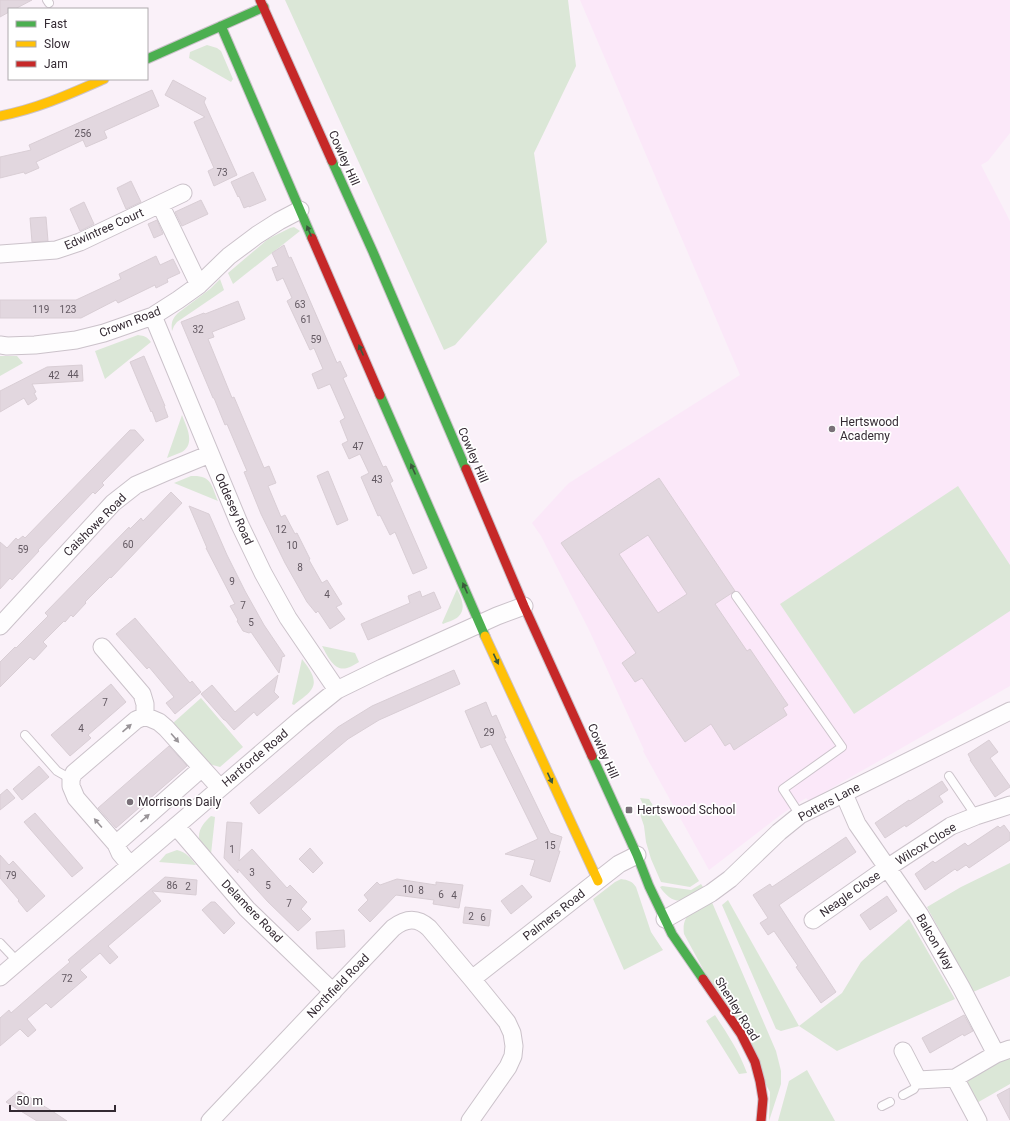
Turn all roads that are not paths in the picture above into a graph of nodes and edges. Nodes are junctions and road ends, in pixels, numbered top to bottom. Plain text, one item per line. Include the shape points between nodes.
1 (262, 4) edge
2 (221, 26) junction
3 (148, 59) edge
4 (102, 80) edge
5 (0, 116) edge
6 (183, 193) dead end
7 (160, 204) junction
8 (300, 210) junction
9 (0, 254) edge
10 (198, 285) junction
11 (153, 316) junction
12 (0, 345) edge
13 (210, 454) junction
14 (736, 596) dead end
15 (524, 606) junction
16 (480, 624) junction
17 (0, 626) edge
18 (102, 647) dead end
19 (337, 690) junction
20 (1010, 711) edge
21 (145, 716) junction
22 (25, 735) dead end
23 (202, 768) junction
24 (949, 776) dead end
25 (71, 779) junction
26 (220, 788) junction
27 (844, 794) junction
28 (1010, 805) edge
29 (800, 815) junction
30 (976, 816) junction
31 (176, 826) junction
32 (116, 844) junction
33 (637, 855) junction
34 (130, 865) junction
35 (887, 868) junction
36 (598, 881) junction
37 (665, 919) junction
38 (812, 920) dead end
39 (0, 943) edge
40 (18, 962) junction
41 (0, 977) edge
42 (472, 979) junction
43 (333, 992) junction
44 (1003, 1051) edge
45 (903, 1052) dead end
46 (955, 1078) junction
47 (918, 1080) junction
48 (903, 1095) dead end
49 (890, 1102) dead end
50 (882, 1106) dead end
51 (210, 1121) edge
52 (470, 1121) edge
53 (761, 1121) edge
54 (978, 1121) edge

1 - 2 main road
1 - 15 main road, Cowley Hill via 373,252
2 - 3 main road
2 - 8 main road
4 - 5 main road via 27,111
6 - 7 street, Edwintree Court
7 - 9 street, Edwintree Court via 80,242 56,250
7 - 10 street
8 - 10 street, Crown Road via 257,235 229,256
16 -> 8 main road
10 - 11 street, Crown Road
11 - 12 street, Crown Road via 76,340 35,345
11 - 13 street, Oddesey Road
13 - 17 street, Caishowe Road via 136,485 113,503
13 - 19 street, Oddesey Road via 263,573 288,618
14 - 29 lane via 842,747 784,789
15 - 16 street, Hartforde Road
15 - 33 main road, Cowley Hill
16 - 19 street, Hartforde Road
16 -> 36 main road
18 - 21 street via 142,694
19 - 26 street, Hartforde Road
20 - 27 street, Potters Lane
21 -> 23 street via 160,722
25 -> 21 street via 74,773 136,720
22 - 25 lane via 57,771
23 - 26 street
32 -> 23 street
24 - 30 lane
32 -> 25 street via 76,798
26 - 31 street, Hartforde Road
27 - 29 street, Potters Lane
27 - 35 street, Balcon Way via 857,824
28 - 30 street, Wilcox Close
29 - 37 street, Potters Lane via 730,879
30 - 35 street, Wilcox Close via 950,826
31 - 34 street, Hartforde Road
31 - 43 street, Delamere Road via 247,909
32 - 34 street
33 - 36 street, Palmers Road via 619,864
33 - 37 main road, Cowley Hill
34 - 40 street, Hartforde Road
35 - 38 street, Neagle Close
35 - 44 street, Balcon Way via 920,915
36 - 42 street, Palmers Road
37 - 53 main road, Shenley Road via 672,934 741,1034 755,1062 763,1099
39 - 40 lane
40 - 41 street, Hartforde Road
42 - 43 street, Northfield Road via 429,928 423,922 414,920 400,923 393,928
42 - 52 street, Northfield Road via 507,1022 514,1046 508,1067
43 - 51 street, Northfield Road
44 - 46 street, Balcon Way
45 - 47 street
46 - 47 street, Balcon Way
46 - 54 street
47 - 48 lane via 914,1088
49 - 50 lane

